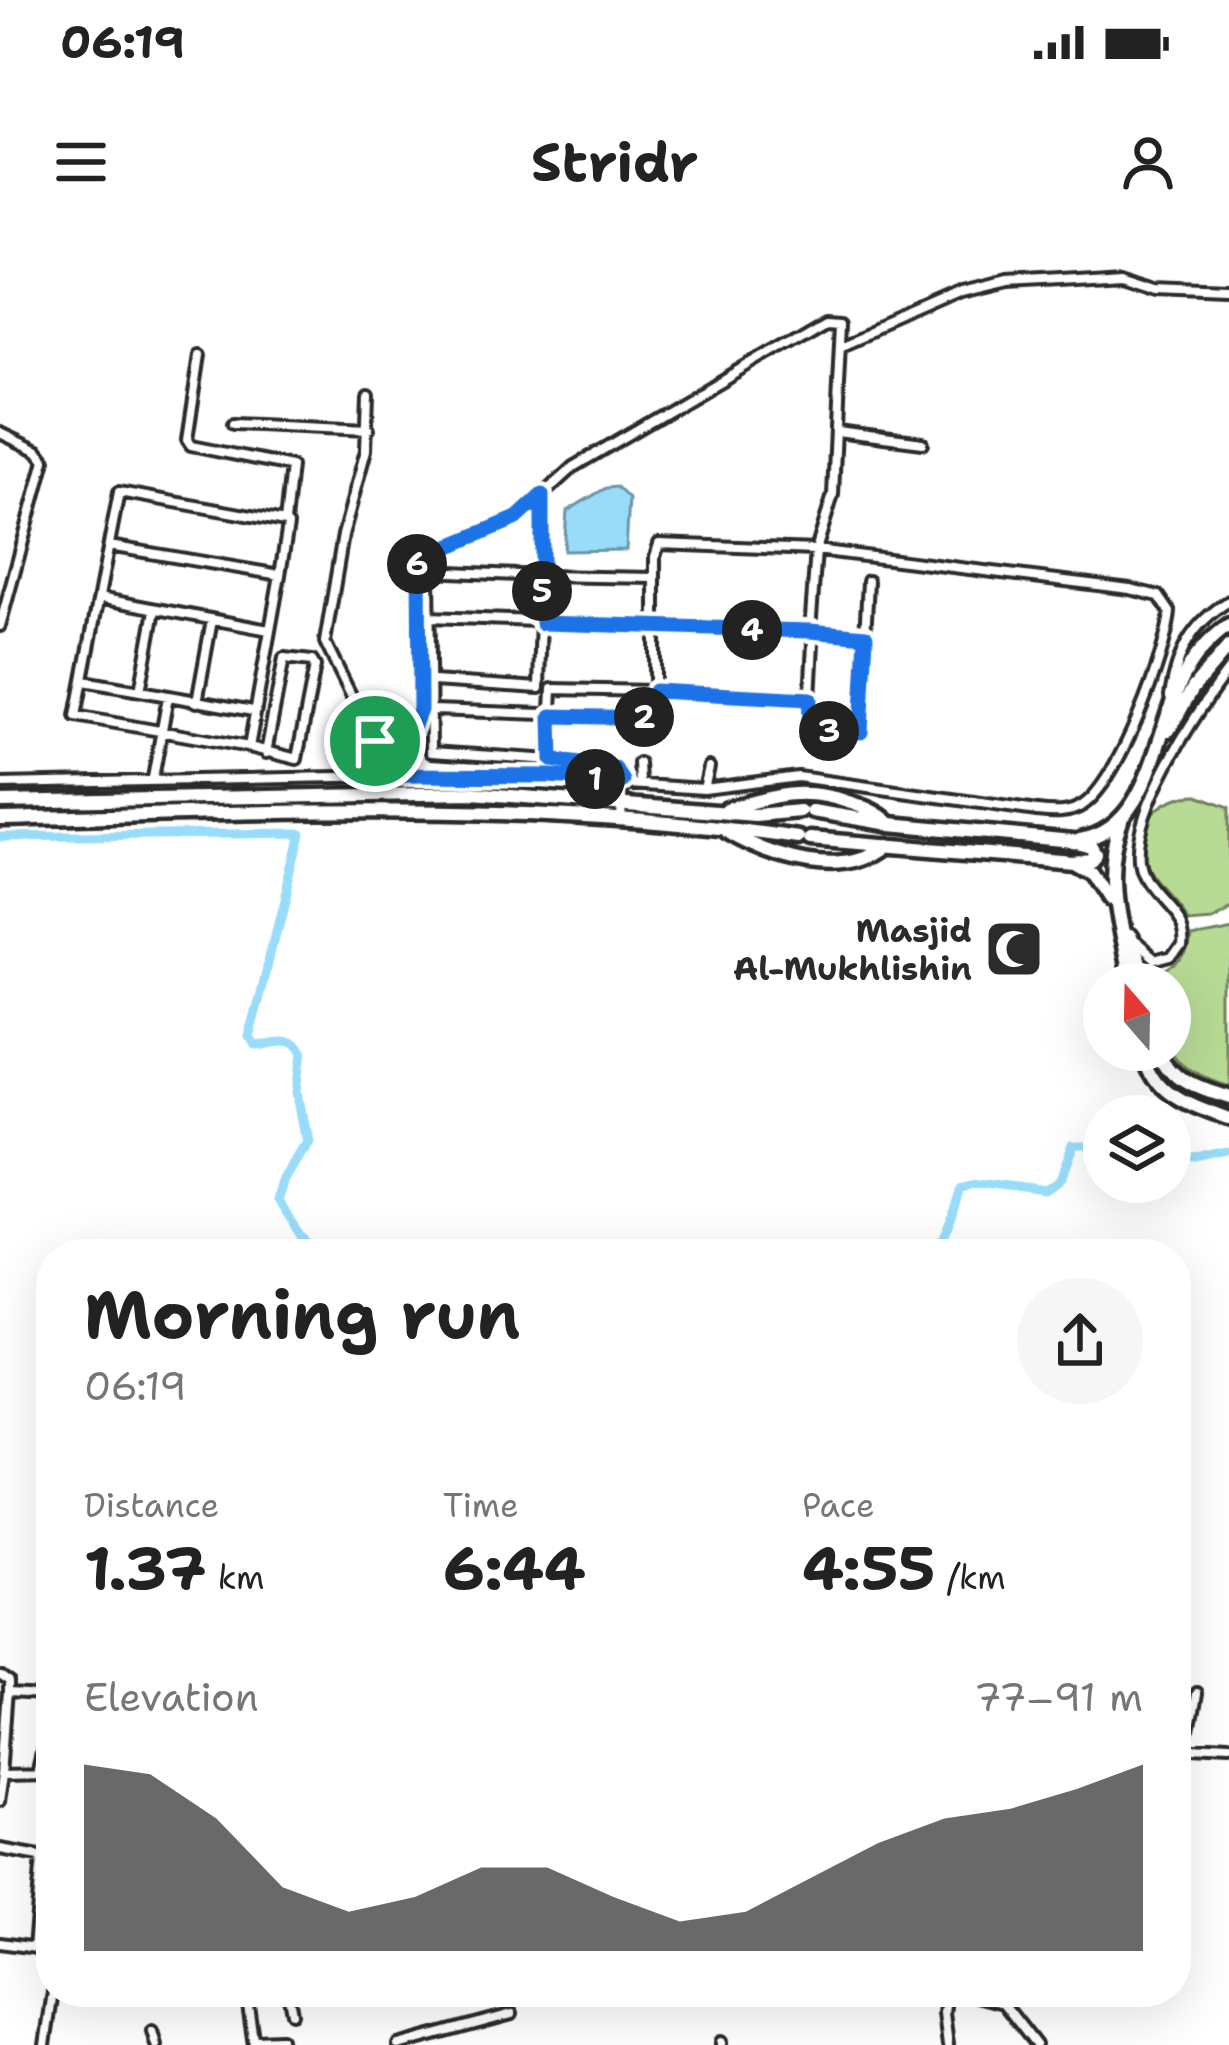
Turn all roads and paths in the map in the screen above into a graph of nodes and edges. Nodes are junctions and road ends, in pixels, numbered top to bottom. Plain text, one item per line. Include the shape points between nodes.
1 (1229, 289) edge
2 (842, 345) junction
3 (200, 355) dead end
4 (368, 393) dead end
5 (232, 422) dead end
6 (369, 429) junction
7 (837, 432) junction
8 (0, 433) edge
9 (922, 443) dead end
10 (542, 495) junction
11 (285, 522) junction
12 (109, 546) junction
13 (816, 550) junction
14 (280, 575) junction
15 (542, 576) junction
16 (655, 578) junction
17 (868, 581) dead end
18 (99, 598) junction
19 (1229, 601) edge
20 (155, 610) junction
21 (429, 617) junction
22 (212, 620) junction
23 (542, 623) junction
24 (0, 626) edge
25 (655, 626) junction
26 (1229, 626) edge
27 (269, 630) junction
28 (810, 631) junction
29 (866, 636) junction
30 (1229, 646) edge
31 (1229, 670) edge
32 (84, 681) junction
33 (433, 681) junction
34 (539, 688) junction
35 (552, 689) junction
36 (655, 691) junction
37 (140, 692) junction
38 (168, 697) junction
39 (810, 699) junction
40 (197, 702) junction
41 (433, 710) junction
42 (253, 711) junction
43 (551, 716) junction
44 (1166, 721) junction
45 (160, 734) junction
46 (375, 741) junction
47 (249, 747) junction
48 (266, 753) junction
49 (1156, 758) junction
50 (552, 760) junction
51 (638, 763) dead end
52 (709, 767) dead end
53 (390, 775) junction
54 (548, 776) junction
55 (153, 778) junction
56 (623, 781) junction
57 (640, 782) junction
58 (0, 784) edge
59 (704, 788) junction
60 (0, 802) edge
61 (622, 802) junction
62 (717, 812) junction
63 (0, 819) edge
64 (621, 819) junction
65 (1122, 819) junction
66 (890, 824) junction
67 (722, 829) junction
68 (973, 832) junction
69 (1072, 841) junction
70 (888, 845) junction
71 (970, 853) junction
72 (1072, 861) junction
73 (1115, 918) junction
74 (1123, 937) junction
75 (1124, 963) edge
76 (1134, 963) edge
77 (1149, 1071) edge
78 (1173, 1071) edge
79 (1229, 1097) edge
80 (1229, 1119) edge
81 (0, 1673) edge
82 (1197, 1692) dead end
83 (10, 1694) junction
84 (36, 1695) edge
85 (1191, 1715) edge
86 (1191, 1754) edge
87 (1229, 1756) edge
88 (36, 1770) edge
89 (4, 1771) junction
90 (0, 1801) edge
91 (0, 1849) edge
92 (36, 1855) edge
93 (36, 1933) edge
94 (0, 1943) edge
95 (34, 1948) joint
96 (51, 2007) edge
97 (248, 2007) edge
98 (291, 2007) edge
99 (945, 2007) edge
100 (1006, 2007) edge
101 (292, 2013) dead end
102 (512, 2014) dead end
103 (152, 2031) dead end
104 (281, 2039) dead end
105 (254, 2042) edge
106 (45, 2045) edge
107 (156, 2045) edge
108 (398, 2045) edge
109 (948, 2045) edge
110 (1036, 2045) edge

1 - 2 street via 1157,286 1123,274 1007,282 961,293
2 - 7 street
2 - 10 street via 841,319 829,318 573,467
3 - 11 street via 187,440 291,466
4 - 6 street
5 - 6 street
6 - 46 street via 325,642
7 - 9 street
7 - 13 street via 833,495
8 - 24 street via 43,455 45,464
10 - 15 street
10 - 46 street via 517,518 419,559 417,721
11 - 12 street via 122,492
11 - 14 street
12 - 14 street
12 - 18 street
13 - 16 street via 659,544
13 - 28 street
13 - 59 street via 1159,596 1170,619 1129,736 1095,793 1066,812 798,777
14 - 27 street
15 - 16 street
15 - 21 street via 429,571
15 - 23 street
16 - 25 street
17 - 29 street
18 - 20 street
18 - 32 street
19 - 44 street via 1190,634
20 - 22 street
20 - 37 street
21 - 23 street
21 - 33 street
22 - 27 street
22 - 40 street
23 - 25 street
23 - 34 street
25 - 28 street
25 - 36 street
26 - 44 main road via 1184,675
27 - 42 street
28 - 29 street
28 - 39 street
29 - 39 street via 861,732 809,729
30 - 49 main road via 1193,688
31 - 74 street via 1184,733 1138,833 1139,868 1174,913 1179,944 1169,958 1150,963
32 - 37 street
32 - 45 street via 76,718
33 - 34 street
33 - 41 street
34 - 35 street
35 - 36 street
35 - 43 street
36 - 39 street
36 - 43 street via 652,718
37 - 38 street
38 - 40 street
38 - 45 street
40 - 42 street
41 - 43 street
41 - 50 street via 431,752
42 - 47 street
43 - 50 street
44 - 49 main road
45 - 47 street
45 - 55 street
46 - 53 street
47 - 48 street
48 - 48 street via 297,759 312,661 284,658
49 - 65 main road
50 - 54 street
50 - 56 street via 615,769
51 - 57 street
52 - 59 street
53 - 54 street
53 - 55 street
54 - 56 street
55 - 58 street
56 - 57 street
56 - 61 street
57 - 59 street
60 - 61 main road via 472,793
61 - 62 main road
61 - 64 street
62 - 66 main road via 806,811
62 - 66 main road via 812,791
63 - 64 main road via 427,810
64 - 67 main road
65 - 69 main road via 1097,837
65 - 73 main road via 1110,856
66 - 68 main road
67 - 70 main road
67 - 70 main road via 809,862 872,857
68 - 69 main road
68 - 71 main road
69 - 72 main road via 1094,853
70 - 71 main road
71 - 72 main road
72 - 73 main road via 1102,886
73 - 74 main road
73 - 75 main road
74 - 76 main road
77 - 80 main road via 1164,1090
78 - 79 main road
81 - 83 street via 10,1680
82 - 85 street
83 - 84 street
83 - 89 street
86 - 87 street
88 - 89 street
89 - 90 street
91 - 92 street
93 - 95 street
94 - 95 street
96 - 106 street
97 - 105 street
98 - 101 street
99 - 109 street
100 - 110 street
102 - 108 street
103 - 107 street
104 - 105 street

